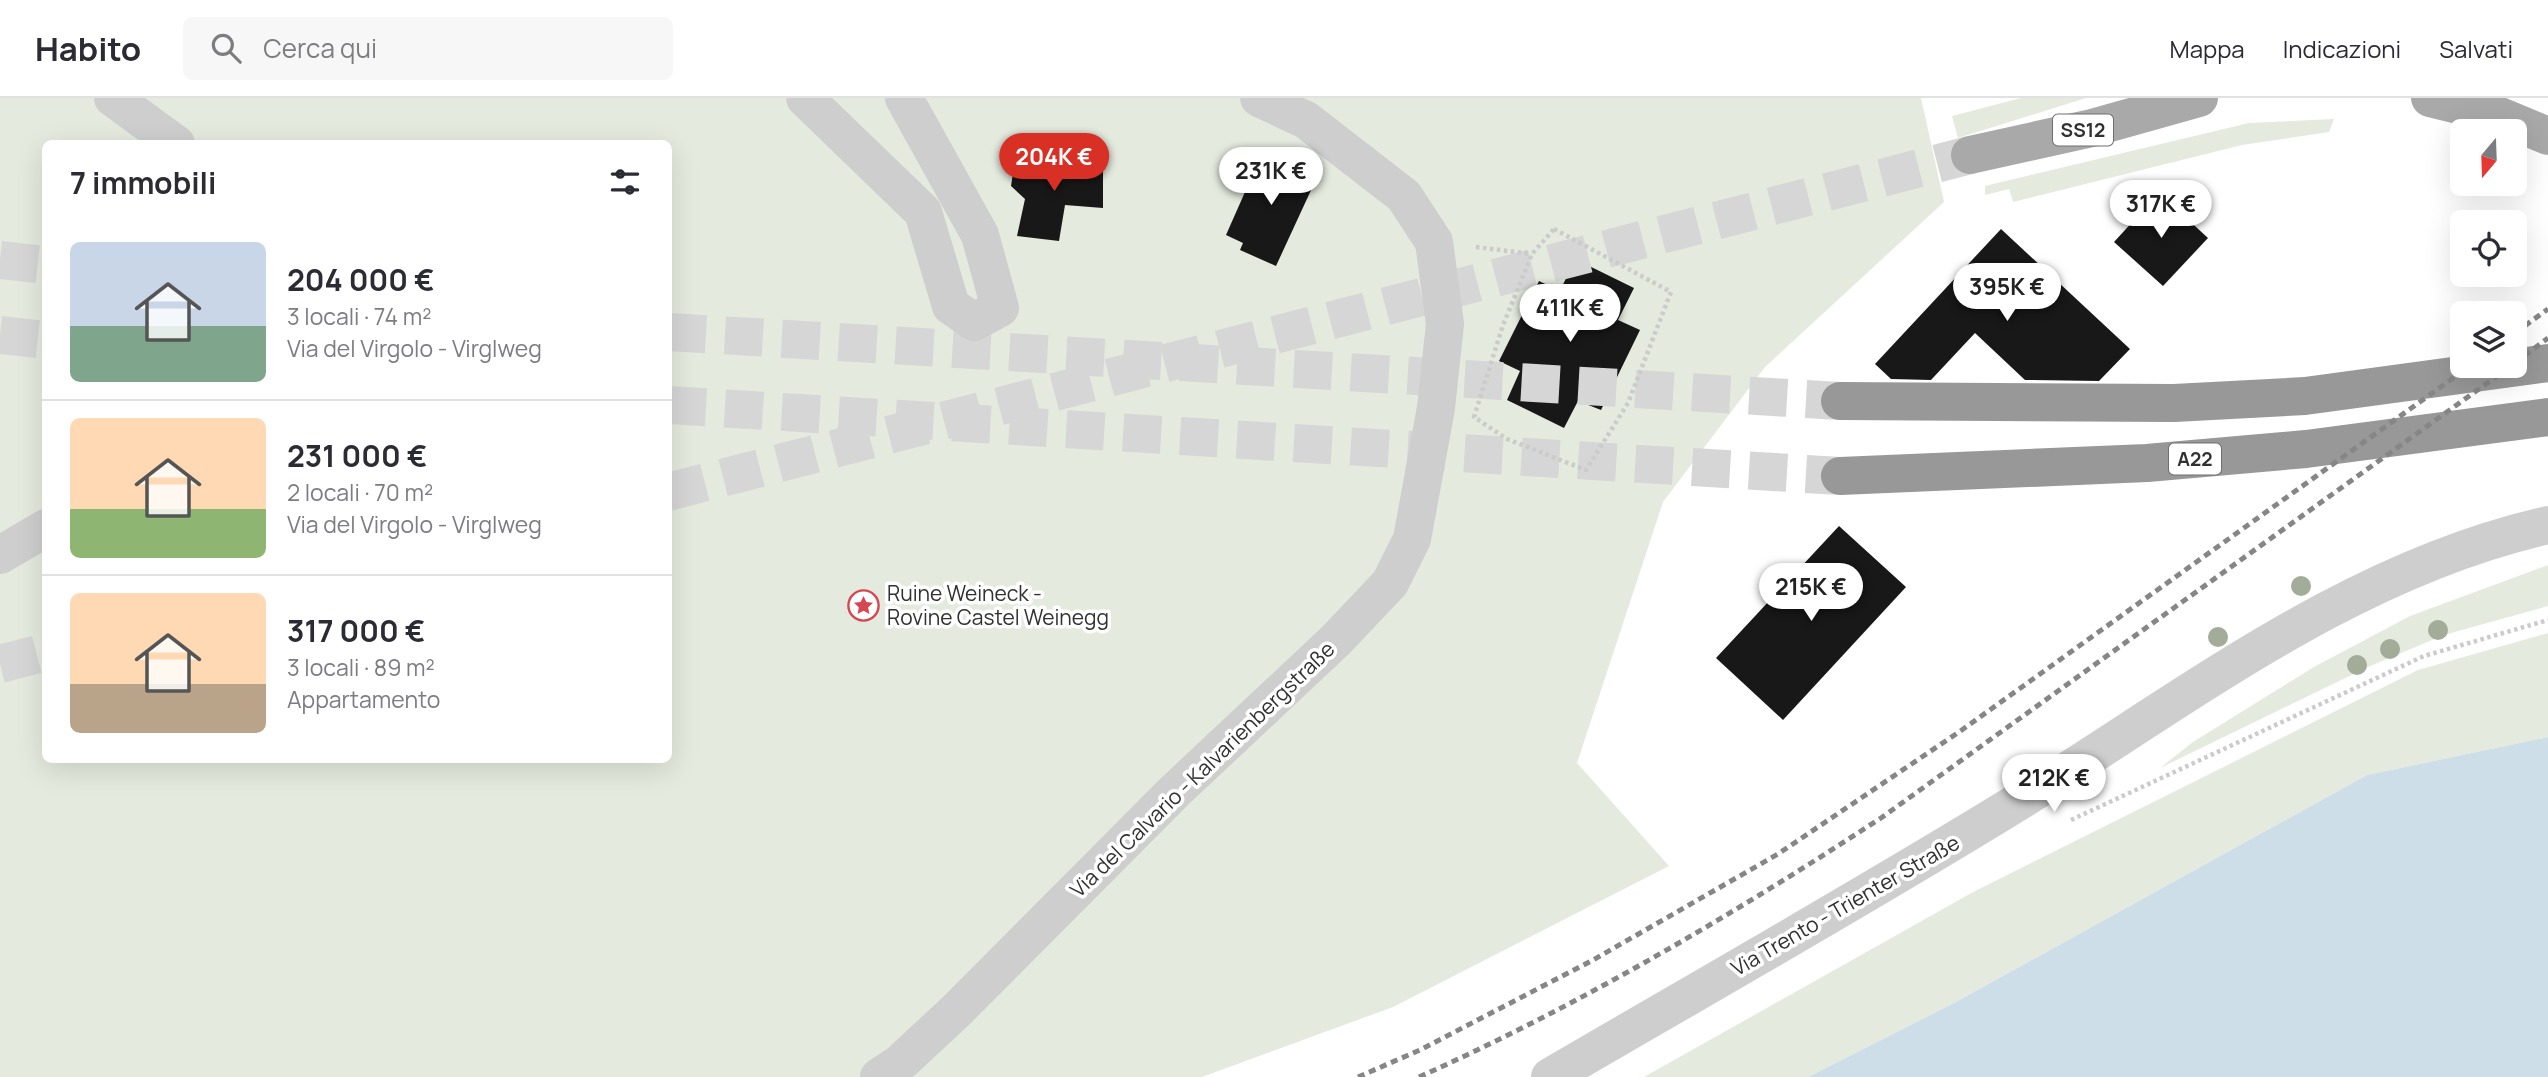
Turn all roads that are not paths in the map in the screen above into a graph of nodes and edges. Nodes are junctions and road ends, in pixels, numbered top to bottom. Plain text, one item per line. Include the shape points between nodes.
1 (113, 98) edge
2 (805, 98) edge
3 (904, 98) edge
4 (1259, 98) edge
5 (2195, 98) edge
6 (2430, 98) edge
7 (2548, 136) edge
8 (171, 140) edge
9 (1970, 155) tunnel mouth
10 (2548, 363) edge
11 (1840, 401) tunnel mouth
12 (2548, 417) edge
13 (1840, 476) tunnel mouth
14 (2548, 525) edge
15 (42, 530) edge
16 (0, 555) edge
17 (879, 1077) edge
18 (1550, 1077) edge

1 - 8 street
2 - 3 street via 923,212 951,306 974,322 1000,308 980,235
4 - 17 street, Via del Calvario - Kalvarienbergstraße via 1306,120 1404,196 1434,242 1445,324 1436,408 1412,539 1390,583 1335,641 1175,791 957,1010 900,1064
5 - 9 main road, SS12 via 2092,128
6 - 7 main road via 2496,114
10 - 11 highway via 2305,396 2174,403
12 - 13 highway, A22 via 2200,458 2034,470
14 - 18 street, Via Trento - Trienter Straße via 2451,552 2388,578 2286,632 1939,850
15 - 16 street

